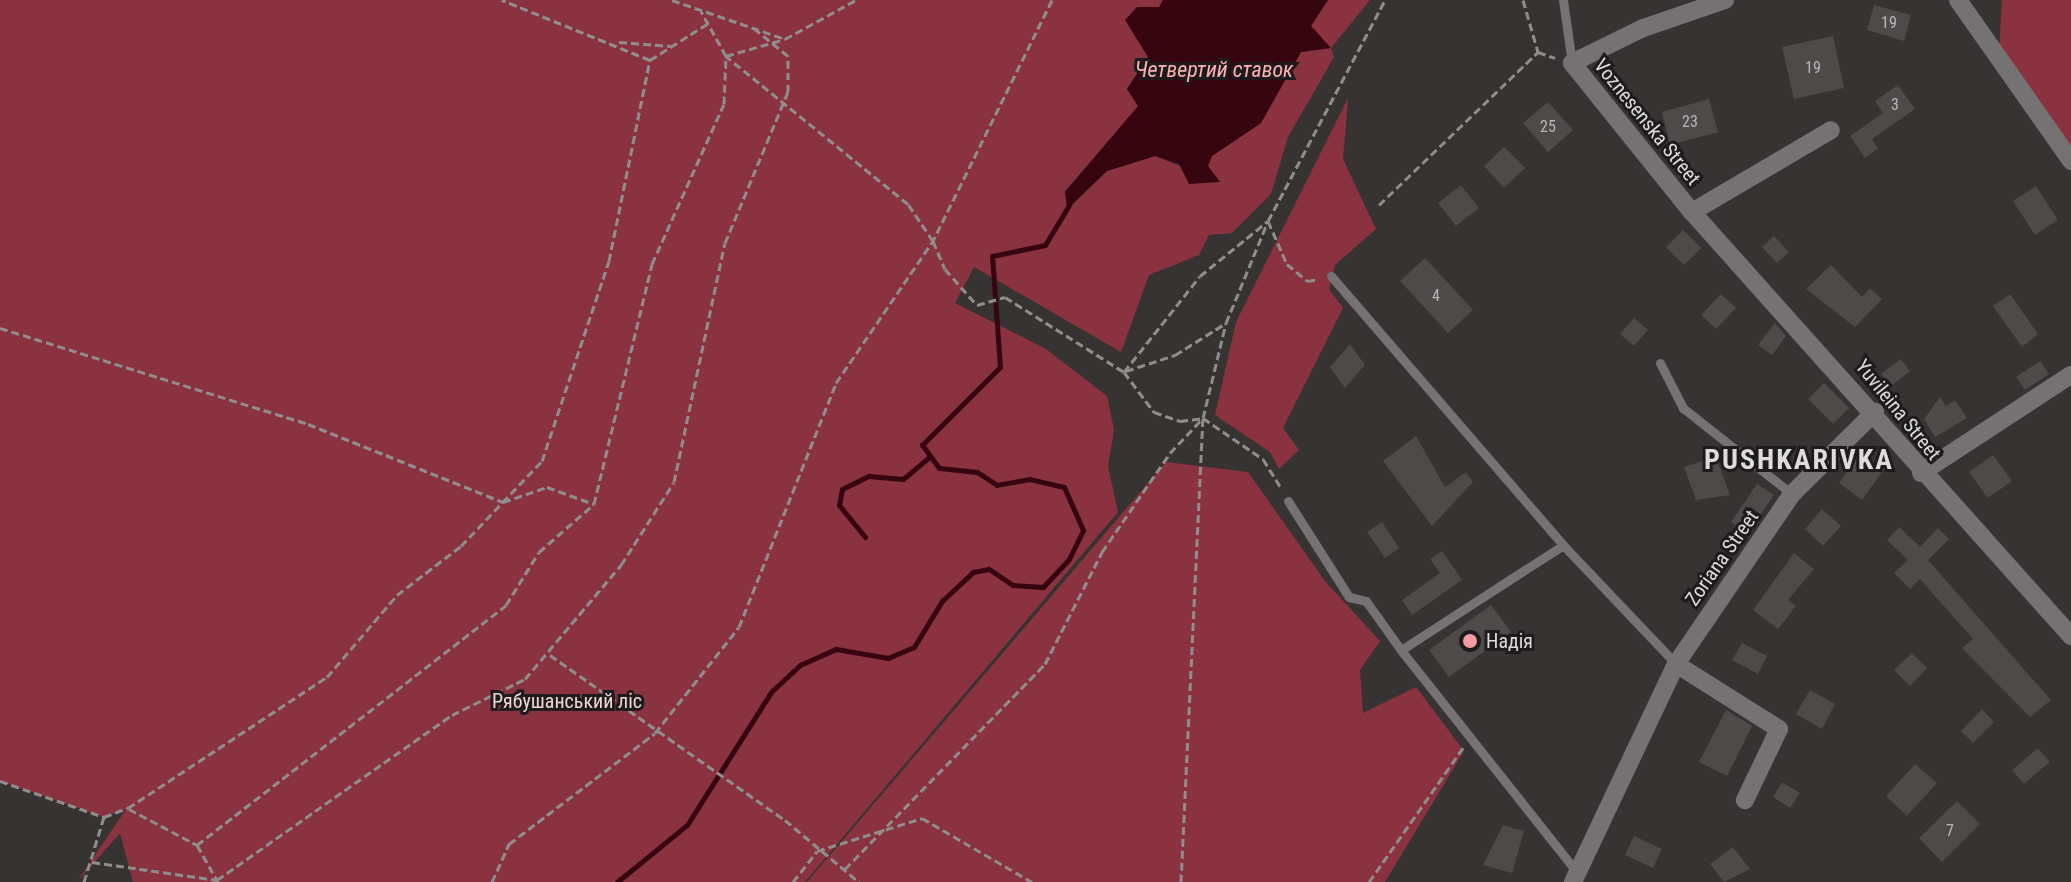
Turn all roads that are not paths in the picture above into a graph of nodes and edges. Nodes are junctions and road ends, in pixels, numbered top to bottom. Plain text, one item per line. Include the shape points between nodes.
1 (1563, 0) edge
2 (1725, 0) edge
3 (1958, 0) edge
4 (1572, 63) junction
5 (1831, 130) dead end
6 (2071, 161) edge
7 (1692, 212) junction
8 (1331, 276) road end
9 (1660, 363) dead end
10 (2071, 375) edge
11 (1875, 412) junction
12 (1921, 473) junction
13 (1792, 494) junction
14 (1288, 501) road end
15 (1563, 545) junction
16 (2071, 636) edge
17 (1401, 650) junction
18 (1676, 664) junction
19 (1745, 800) dead end
20 (1575, 877) edge

1 - 4 lane
2 - 4 street, Voznesenska Street via 1643,28
3 - 6 street
4 - 7 street, Voznesenska Street
5 - 7 street, Voznesenska Street
7 - 11 street, Yuvileina Street
8 - 15 lane
9 - 13 lane via 1683,408
10 - 12 street
11 - 12 street, Yuvileina Street
11 - 13 street, Zoriana Street
12 - 16 street, Yuvileina Street
13 - 18 street, Zoriana Street
14 - 17 lane via 1349,597 1366,601
15 - 17 lane
15 - 18 lane
17 - 20 lane
18 - 19 street via 1779,729
18 - 20 street, Zoriana Street

